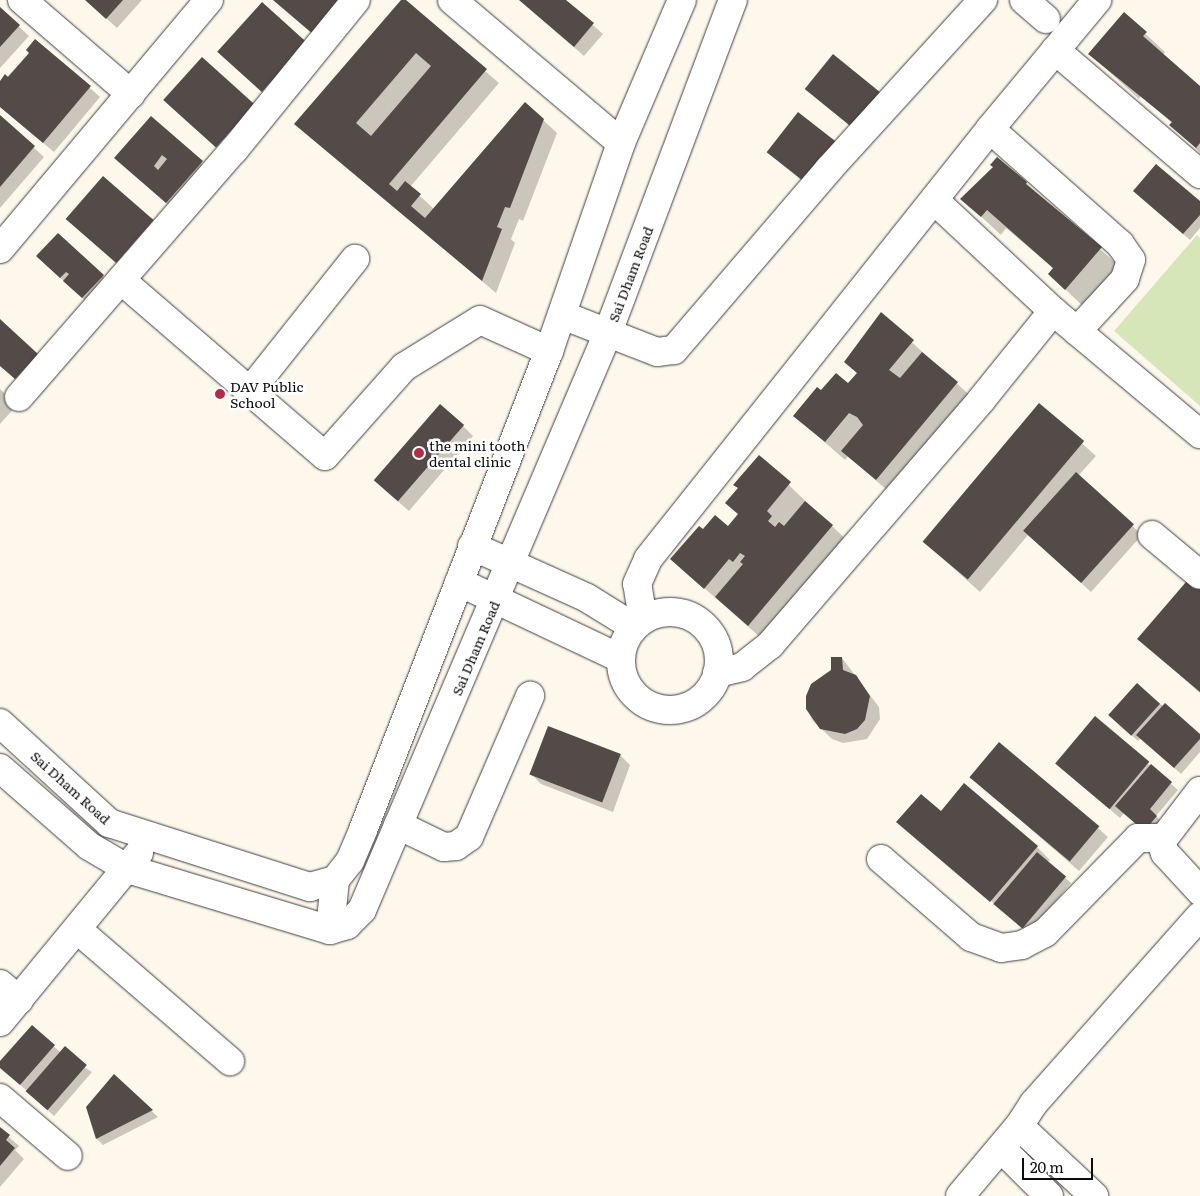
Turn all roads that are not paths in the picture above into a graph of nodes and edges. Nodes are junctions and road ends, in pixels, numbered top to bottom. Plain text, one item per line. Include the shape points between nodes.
1 (22, 0) edge
2 (209, 0) edge
3 (356, 0) edge
4 (452, 0) edge
5 (682, 0) edge
6 (733, 0) edge
7 (982, 0) edge
8 (1024, 0) edge
9 (1097, 0) edge
10 (1046, 19) dead end
11 (1055, 50) junction
12 (131, 94) junction
13 (990, 129) junction
14 (621, 142) junction
15 (1200, 174) edge
16 (934, 200) junction
17 (0, 248) edge
18 (355, 259) dead end
19 (121, 280) junction
20 (1053, 311) junction
21 (562, 316) junction
22 (1077, 332) junction
23 (607, 335) junction
24 (549, 351) junction
25 (250, 391) junction
26 (19, 397) dead end
27 (1200, 434) edge
28 (1152, 535) dead end
29 (472, 546) junction
30 (509, 563) junction
31 (1200, 575) edge
32 (459, 582) junction
33 (495, 602) junction
34 (638, 624) junction
35 (620, 658) junction
36 (717, 673) junction
37 (530, 696) dead end
38 (0, 723) edge
39 (0, 768) edge
40 (1200, 791) edge
41 (398, 825) junction
42 (150, 838) junction
43 (1163, 838) junction
44 (881, 860) dead end
45 (128, 869) junction
46 (335, 880) junction
47 (1200, 891) edge
48 (1200, 916) edge
49 (78, 930) junction
50 (330, 930) junction
51 (9, 992) edge
52 (0, 1022) edge
53 (230, 1061) dead end
54 (0, 1098) edge
55 (1019, 1126) junction
56 (1001, 1148) junction
57 (68, 1156) dead end
58 (960, 1196) edge
59 (1050, 1196) edge
60 (1094, 1196) edge

1 - 12 street
2 - 12 street
3 - 19 street via 234,150
4 - 14 street
5 - 14 street
6 - 23 street, Sai Dham Road
7 - 23 street via 835,162 674,350 657,352
8 - 10 street
9 - 11 street
11 - 13 street
11 - 15 street
12 - 17 street
13 - 16 street
13 - 22 street via 1120,244 1131,260 1125,279
14 - 21 street
16 - 20 street
16 - 34 street via 648,559 637,584
18 - 25 street
19 - 25 street
19 - 26 street
20 - 22 street
20 - 36 street via 982,400 770,645 742,667
21 - 23 street
21 - 24 street
22 - 27 street
23 - 30 street, Sai Dham Road
24 - 25 street via 480,320 404,367 325,456
24 - 29 street
28 - 31 street
29 - 30 street
29 - 32 street
30 - 33 street, Sai Dham Road
30 - 34 street
32 - 33 street
32 - 46 street via 363,830 350,860
33 - 35 street via 574,634
33 - 41 street, Sai Dham Road
34 - 35 street via 627,636
34 - 36 street via 667,612 684,614 699,621 717,648
35 - 36 street via 625,683 634,696 663,711 680,710 695,704 708,694
37 - 41 street via 469,837 456,846 444,846
38 - 42 street, Sai Dham Road via 109,823
39 - 45 street via 89,846
40 - 43 street
41 - 50 street, Sai Dham Road via 362,910 347,925
42 - 45 street
42 - 46 street, Sai Dham Road via 310,887
43 - 44 street via 1138,838 1045,933 1022,945 1001,948 971,936
43 - 47 street via 1165,853
45 - 49 street
45 - 50 street
46 - 50 street
48 - 55 street via 1034,1103
49 - 51 street
49 - 53 street
51 - 52 street
54 - 57 street
55 - 56 street
55 - 60 street
56 - 58 street
56 - 59 street

